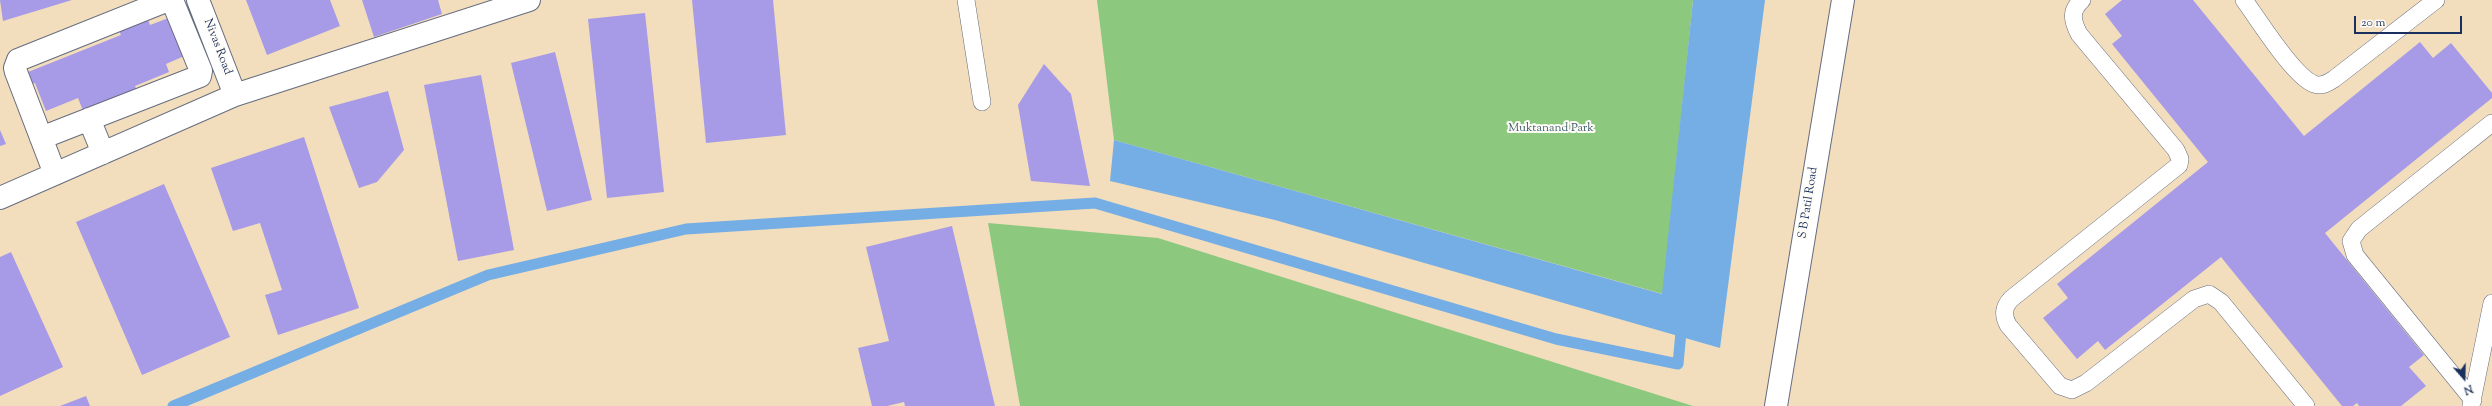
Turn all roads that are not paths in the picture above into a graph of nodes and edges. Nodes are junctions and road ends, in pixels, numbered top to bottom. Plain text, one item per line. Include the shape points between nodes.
1 (168, 0) edge
2 (172, 0) edge
3 (198, 0) edge
4 (966, 0) edge
5 (1843, 0) edge
6 (2082, 0) edge
7 (2244, 0) edge
8 (2436, 0) edge
9 (519, 2) edge
10 (208, 26) junction
11 (186, 35) junction
12 (236, 95) junction
13 (136, 100) junction
14 (982, 102) dead end
15 (89, 119) junction
16 (2492, 123) edge
17 (150, 132) junction
18 (41, 138) junction
19 (103, 153) junction
20 (55, 174) junction
21 (0, 198) edge
22 (2492, 303) edge
23 (2472, 403) edge
24 (1776, 406) edge
25 (2306, 406) edge

1 - 18 street via 18,60 16,72
2 - 11 street
3 - 10 street, Nivas Road
4 - 14 lane
5 - 24 street, S B Patil Road
6 - 25 lane via 2075,6 2072,14 2079,34 2176,150 2180,159 2179,165 2011,299 2004,310 2008,325 2060,386 2072,390 2083,385 2194,299 2209,294 2221,302
7 - 8 lane via 2299,74 2315,85 2324,85
9 - 12 street
10 - 11 street
10 - 12 street, Nivas Road
11 - 13 street via 201,71 200,76
12 - 17 street
13 - 15 street
13 - 17 street
15 - 18 street
15 - 19 street
16 - 23 lane via 2359,229 2351,241 2355,255
17 - 19 street
18 - 20 street
19 - 20 street
20 - 21 street
22 - 23 lane

